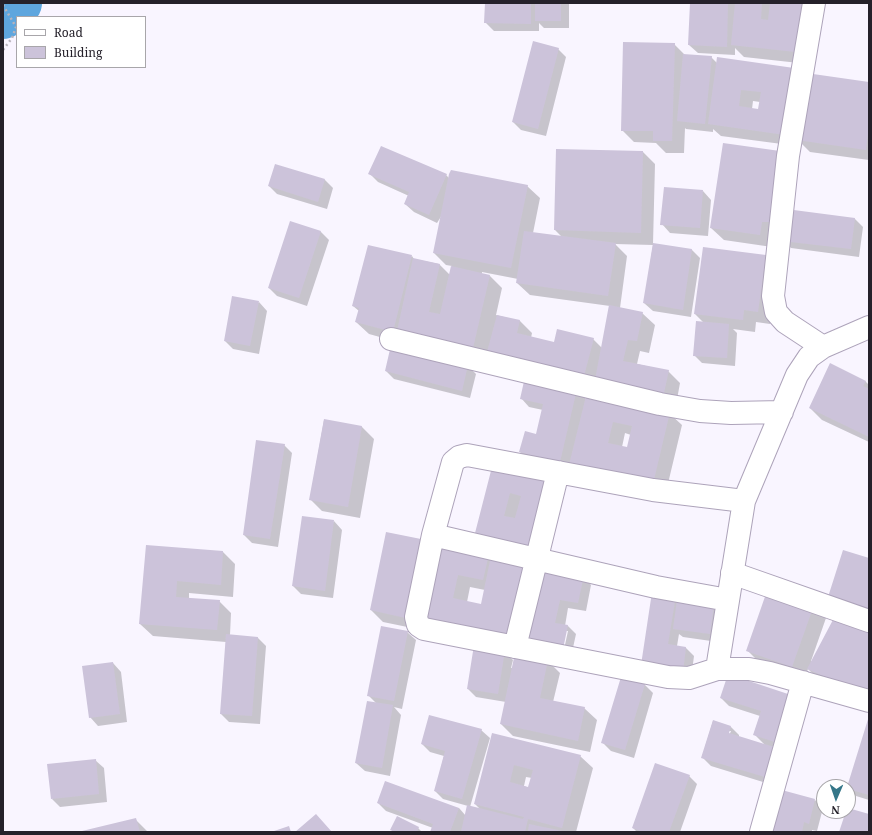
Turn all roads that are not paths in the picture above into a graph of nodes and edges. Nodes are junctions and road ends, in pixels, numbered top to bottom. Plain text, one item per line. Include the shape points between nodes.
1 (814, 3) edge
2 (869, 327) edge
3 (391, 339) dead end
4 (823, 347) junction
5 (782, 412) junction
6 (558, 472) junction
7 (744, 501) junction
8 (433, 535) junction
9 (537, 559) junction
10 (732, 573) junction
11 (728, 600) junction
12 (869, 621) edge
13 (515, 647) junction
14 (717, 669) junction
15 (803, 682) junction
16 (869, 701) edge
17 (761, 832) edge

1 - 4 street via 788,156 773,296 776,312 785,322
2 - 4 street
3 - 5 street via 700,412
4 - 5 street via 809,357 797,375
5 - 7 street
6 - 7 street via 659,491
6 - 8 street via 468,455 460,457 453,462
6 - 9 street
7 - 10 street
8 - 9 street
8 - 13 street via 416,617 418,625 424,629
9 - 11 street via 656,587
9 - 13 street
10 - 11 street
10 - 12 street
11 - 14 street
13 - 14 street via 668,677 689,678
14 - 15 street via 749,669
15 - 16 street
15 - 17 street

